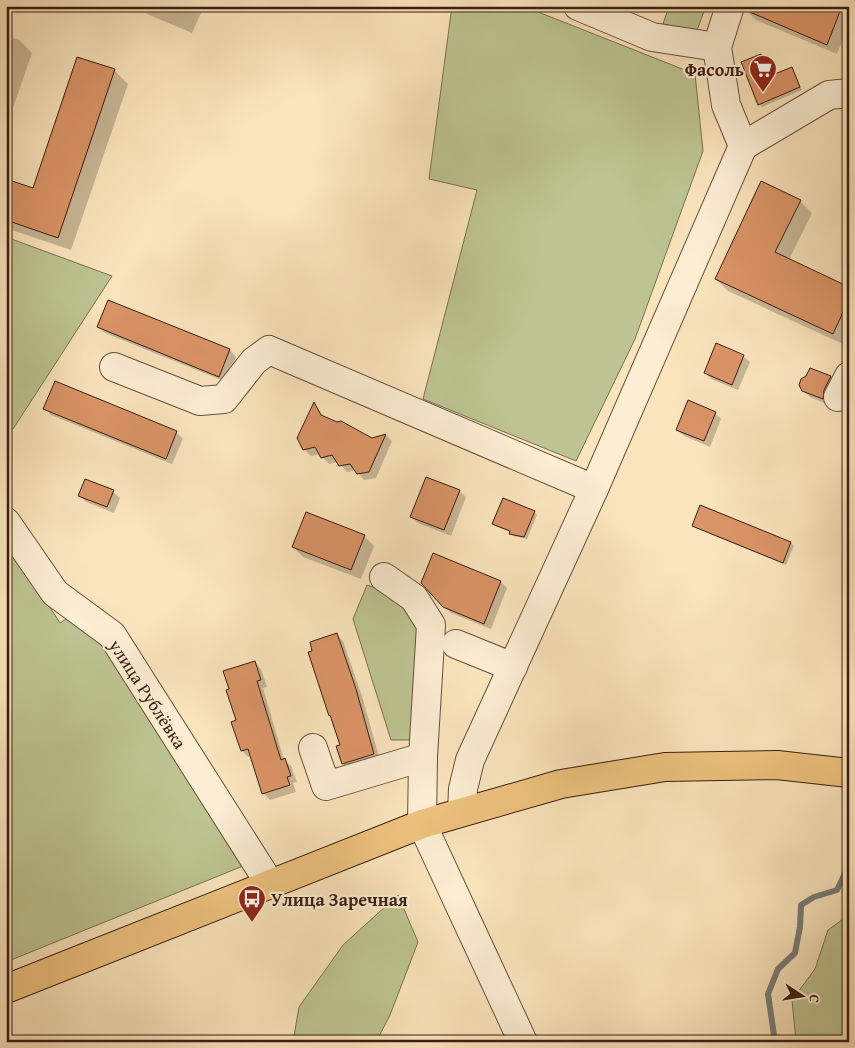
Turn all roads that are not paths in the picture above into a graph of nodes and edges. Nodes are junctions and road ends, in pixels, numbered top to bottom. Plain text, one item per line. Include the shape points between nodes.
1 (578, 6) edge
2 (730, 6) edge
3 (717, 47) junction
4 (849, 93) edge
5 (743, 146) junction
6 (114, 367) dead end
7 (594, 489) junction
8 (6, 522) edge
9 (384, 577) dead end
10 (456, 644) dead end
11 (513, 667) junction
12 (313, 748) dead end
13 (423, 757) junction
14 (849, 773) edge
15 (462, 812) junction
16 (422, 824) junction
17 (270, 884) junction
18 (6, 990) edge
19 (523, 1042) edge

1 - 3 street via 652,37
2 - 3 street
3 - 5 street via 726,105
4 - 5 street via 829,95
5 - 7 street
6 - 7 street via 200,401 224,398 254,360 269,350
7 - 11 street
8 - 17 street, улица Рублёвка via 55,593 112,636
9 - 13 street via 414,598 431,625
10 - 11 street
11 - 15 street via 470,760 463,789
12 - 13 street via 326,786
13 - 16 street
14 - 15 main road via 777,765 665,766 561,784
15 - 16 main road
16 - 17 main road
16 - 19 street
17 - 18 main road

